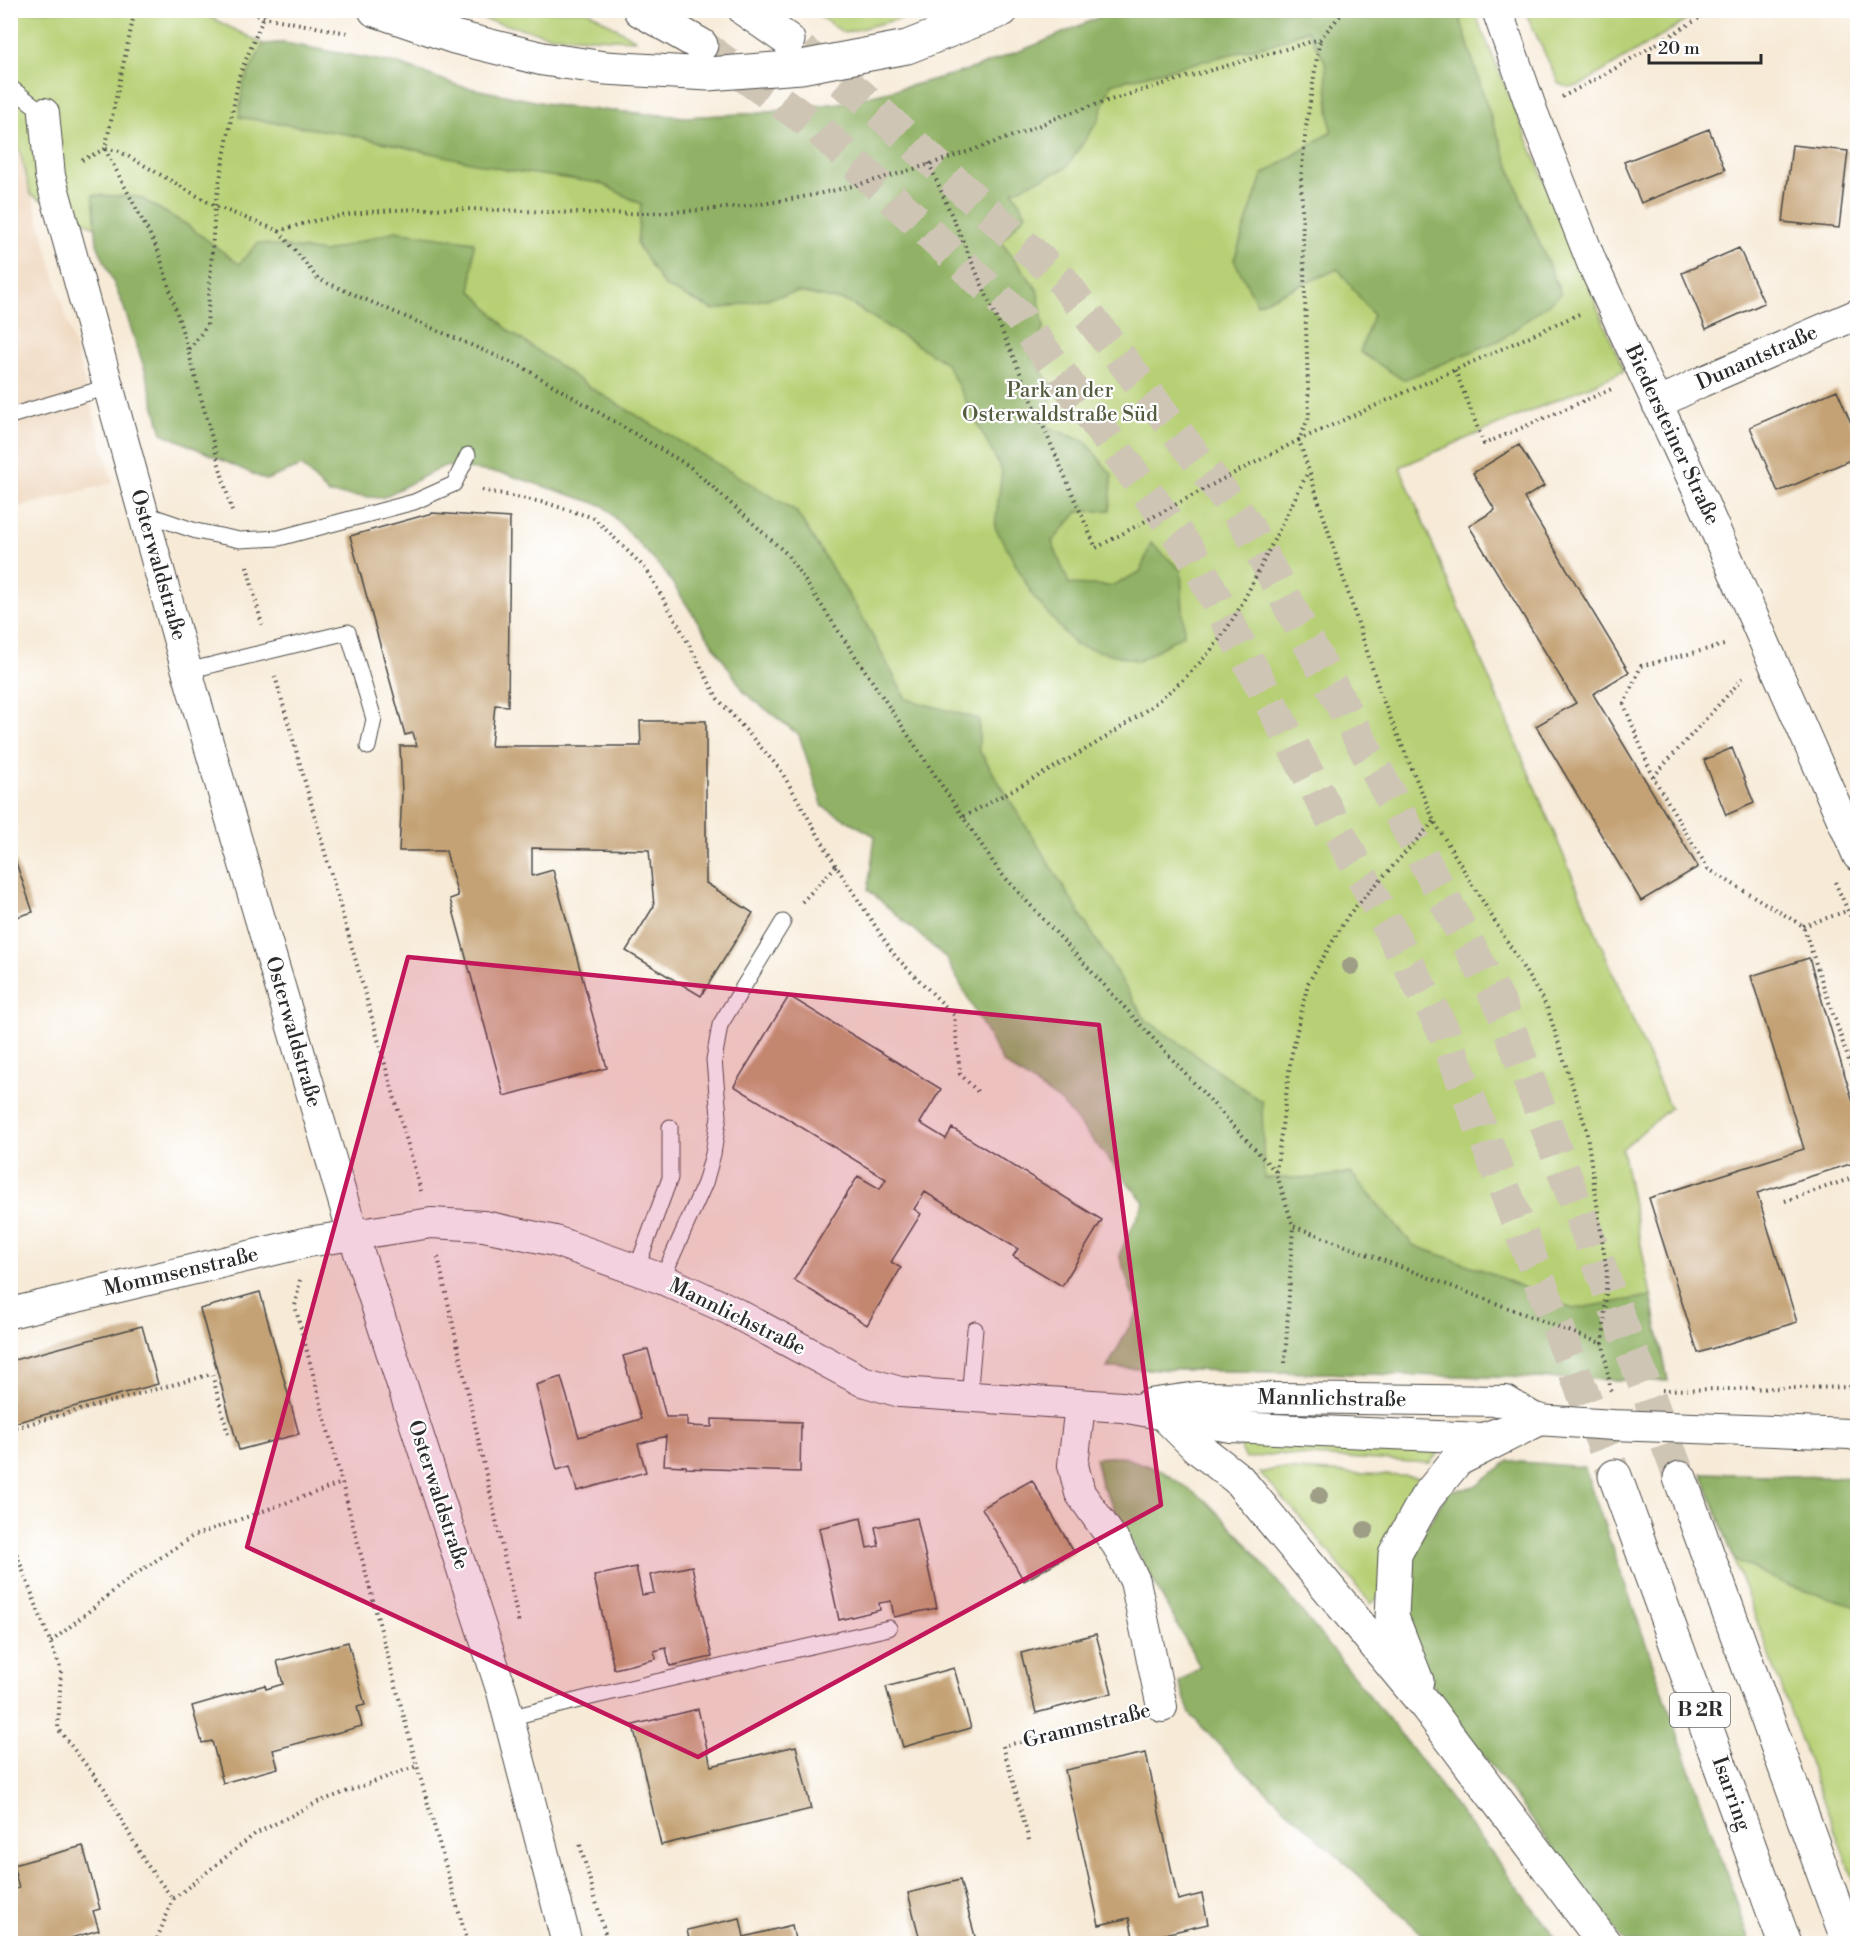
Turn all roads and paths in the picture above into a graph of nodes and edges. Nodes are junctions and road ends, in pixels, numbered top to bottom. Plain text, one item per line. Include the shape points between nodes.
1 (375, 10) edge
2 (640, 10) edge
3 (745, 10) edge
4 (1002, 10) edge
5 (1345, 10) edge
6 (1497, 10) edge
7 (1713, 10) edge
8 (136, 11) edge
9 (265, 14) dead end
10 (1320, 39) junction
11 (788, 40) tunnel mouth
12 (701, 45) tunnel mouth
13 (10, 87) edge
14 (44, 113) joint
15 (1533, 113) junction
16 (105, 149) junction
17 (929, 163) junction
18 (50, 176) junction
19 (214, 206) junction
20 (279, 231) junction
21 (1610, 300) junction
22 (1857, 314) edge
23 (188, 350) junction
24 (1455, 370) junction
25 (108, 387) junction
26 (1615, 387) dead end
27 (1657, 404) junction
28 (10, 416) edge
29 (1299, 441) junction
30 (468, 455) dead end
31 (1308, 470) junction
32 (454, 484) junction
33 (143, 513) junction
34 (240, 540) junction
35 (1729, 644) dead end
36 (268, 651) junction
37 (187, 671) junction
38 (1744, 677) dead end
39 (368, 747) dead end
40 (1653, 777) junction
41 (964, 817) junction
42 (1434, 821) junction
43 (1857, 856) edge
44 (836, 866) junction
45 (1847, 911) dead end
46 (783, 922) joint
47 (1803, 926) junction
48 (1857, 1087) edge
49 (980, 1094) dead end
50 (670, 1127) dead end
51 (1276, 1173) junction
52 (1857, 1176) edge
53 (1785, 1201) dead end
54 (430, 1223) junction
55 (1293, 1226) junction
56 (353, 1234) junction
57 (308, 1242) junction
58 (649, 1275) junction
59 (10, 1313) edge
60 (975, 1329) dead end
61 (1603, 1344) junction
62 (1857, 1387) edge
63 (1610, 1389) junction
64 (1620, 1389) dead end
65 (1659, 1390) dead end
66 (969, 1398) junction
67 (1283, 1399) junction
68 (1080, 1405) junction
69 (1122, 1407) junction
70 (1166, 1415) junction
71 (1537, 1420) junction
72 (1613, 1425) junction
73 (10, 1429) edge
74 (1855, 1434) edge
75 (229, 1438) dead end
76 (1615, 1476) tunnel mouth
77 (1680, 1478) tunnel mouth
78 (342, 1483) junction
79 (10, 1537) edge
80 (520, 1626) dead end
81 (889, 1628) dead end
82 (51, 1642) junction
83 (1162, 1707) joint
84 (1427, 1707) junction
85 (508, 1718) junction
86 (417, 1766) junction
87 (1029, 1840) dead end
88 (580, 1843) dead end
89 (173, 1899) junction
90 (155, 1944) edge
91 (468, 1944) edge
92 (567, 1944) edge
93 (608, 1944) edge
94 (1605, 1944) edge
95 (1785, 1944) edge
96 (1849, 1944) edge

1 - 4 highway via 454,37 543,59 605,68 708,74 801,67 907,47
2 - 12 highway
3 - 11 highway
5 - 10 path
6 - 15 street, Biedersteiner Straße
7 - 15 path
8 - 16 path
9 - 19 path via 239,76
10 - 17 path via 1071,112 1019,134
10 - 29 path via 1301,177 1309,417
13 - 14 lane
14 - 18 street, Osterwaldstraße
15 - 21 street, Biedersteiner Straße
16 - 18 path
16 - 19 path via 119,151
16 - 23 path via 158,250
17 - 20 path via 849,187 760,204 587,213 426,208 358,213
17 - 29 path via 1096,548
18 - 25 street, Osterwaldstraße
19 - 20 path
19 - 23 path via 207,326
20 - 41 path via 318,279 522,367 689,466 787,554
21 - 24 path
21 - 27 street, Biedersteiner Straße
22 - 27 street, Dunantstraße
23 - 34 path
24 - 26 path via 1484,444
24 - 29 path
25 - 28 lane
25 - 33 street, Osterwaldstraße
27 - 43 street, Biedersteiner Straße
29 - 31 path
30 - 32 lane
31 - 41 path via 1238,611 1214,645 1187,673 1131,721
31 - 42 path via 1382,698
32 - 34 lane via 414,502 279,538
32 - 44 path via 546,503 594,518 638,561 680,626 718,699 780,769
33 - 34 lane via 196,531
33 - 37 street, Osterwaldstraße
34 - 36 path
35 - 40 path via 1641,666 1624,704
36 - 37 lane
36 - 39 lane via 348,632 374,719
36 - 54 path
37 - 56 street, Osterwaldstraße
38 - 40 path
40 - 47 path via 1708,869
41 - 51 path via 999,871
42 - 51 path via 1349,914 1308,983 1291,1057
42 - 61 path via 1547,1007 1586,1128 1607,1273
44 - 46 path
44 - 49 path via 895,956 954,1015 960,1074
45 - 47 path
46 - 58 lane via 720,1025 714,1060 719,1116 714,1154 705,1183
47 - 48 path
50 - 58 lane via 670,1178
51 - 55 path
52 - 53 path
54 - 56 street, Mannlichstraße
54 - 58 street, Mannlichstraße via 484,1226 555,1241
54 - 80 path
55 - 61 path
55 - 67 path
56 - 57 street, Mommsenstraße
56 - 85 street, Osterwaldstraße
57 - 59 street, Mommsenstraße
57 - 78 path via 295,1306
58 - 66 street, Mannlichstraße via 728,1309 862,1381 900,1392
60 - 66 lane
61 - 63 path
62 - 65 path
63 - 64 path
63 - 72 path
66 - 68 street, Mannlichstraße
67 - 69 street, Mannlichstraße via 1197,1398
67 - 71 street, Mannlichstraße via 1506,1401
68 - 69 street, Mannlichstraße
68 - 83 street, Grammstraße via 1073,1465 1080,1493 1117,1545 1135,1581
69 - 70 street, Mannlichstraße
70 - 71 street, Mannlichstraße via 1230,1427 1483,1438
70 - 84 highway via 1197,1447 1238,1479
71 - 72 street, Mannlichstraße
71 - 84 highway via 1457,1460 1426,1498 1395,1554 1392,1617
72 - 74 street, Mannlichstraße
73 - 75 path via 212,1374
76 - 95 highway, Isarring / B 2R
77 - 96 highway, B 2R
78 - 82 path via 193,1536 131,1577
78 - 86 path
79 - 82 path
81 - 85 lane
82 - 89 path via 61,1670 58,1729 104,1788 145,1862
83 - 87 path, Grammstraße via 1003,1746
84 - 94 highway
85 - 92 street, Osterwaldstraße
86 - 89 path via 318,1802 255,1834
86 - 91 path
88 - 93 path
89 - 90 path

